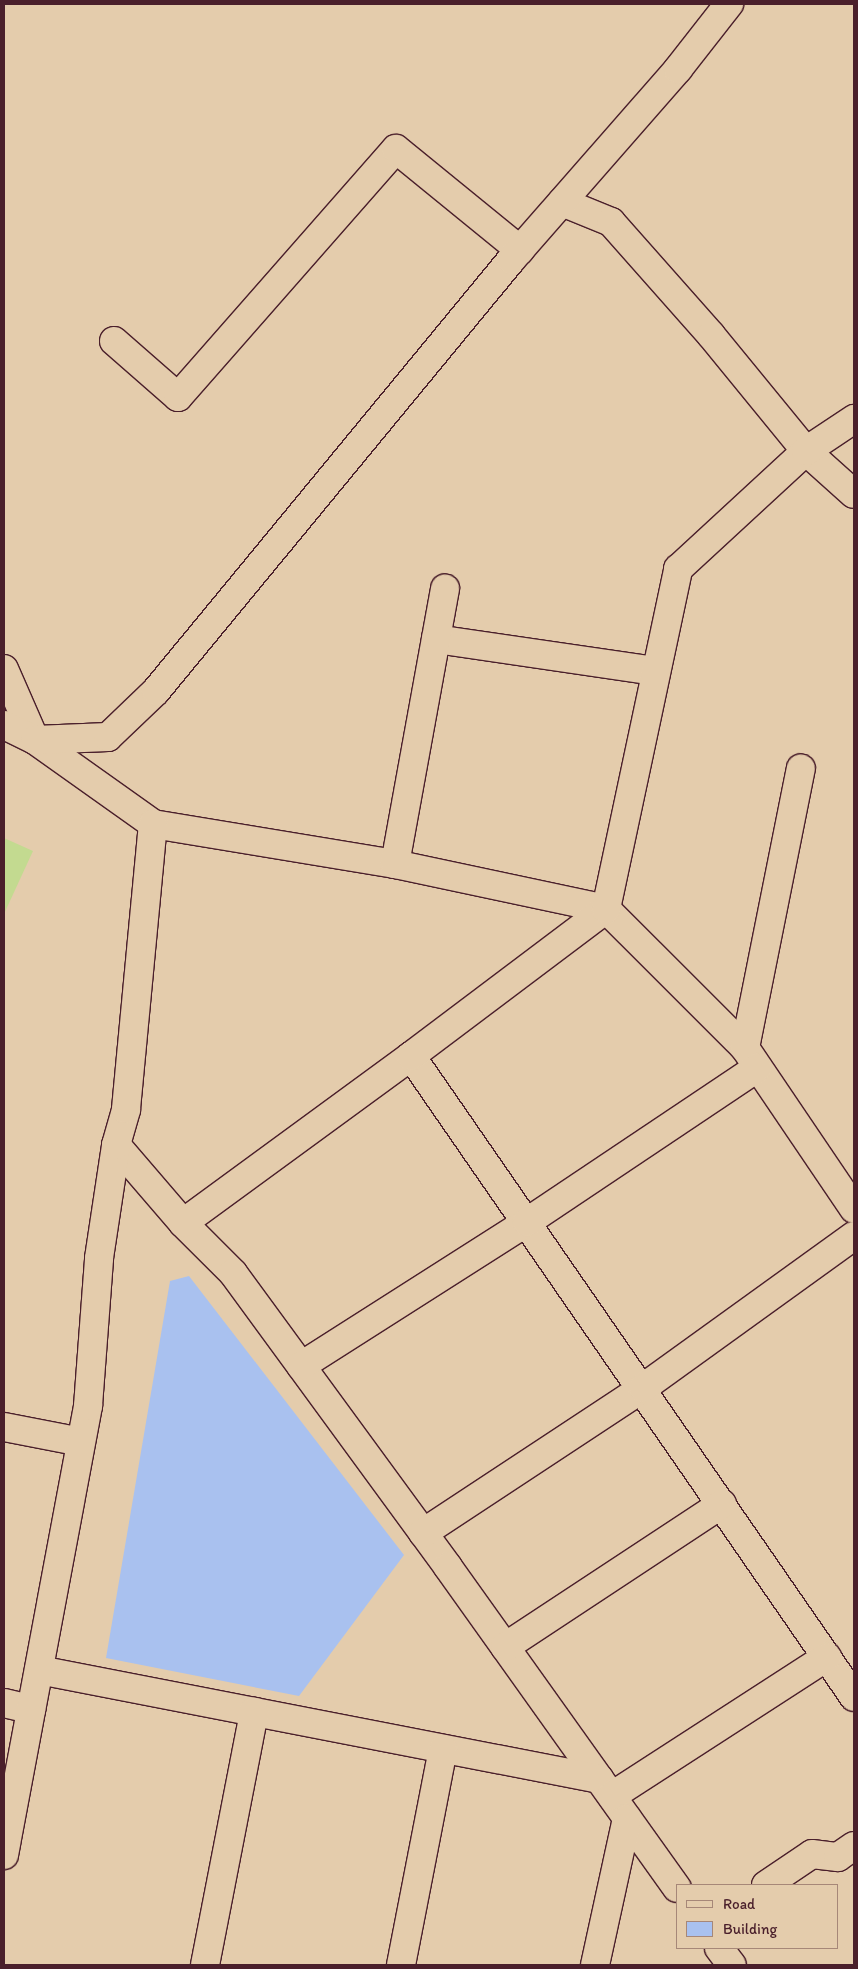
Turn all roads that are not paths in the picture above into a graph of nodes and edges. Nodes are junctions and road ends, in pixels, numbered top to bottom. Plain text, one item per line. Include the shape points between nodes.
1 (729, 4) edge
2 (562, 202) junction
3 (520, 250) junction
4 (114, 341) dead end
5 (854, 419) edge
6 (806, 451) junction
7 (854, 494) edge
8 (445, 589) dead end
9 (436, 639) junction
10 (4, 670) edge
11 (656, 671) junction
12 (4, 725) edge
13 (35, 740) junction
14 (801, 769) dead end
15 (153, 824) junction
16 (395, 864) junction
17 (606, 909) junction
18 (411, 1056) junction
19 (751, 1058) junction
20 (116, 1145) junction
21 (854, 1209) edge
22 (526, 1222) junction
23 (183, 1223) junction
24 (854, 1236) edge
25 (301, 1366) junction
26 (643, 1388) junction
27 (4, 1427) edge
28 (81, 1442) junction
29 (722, 1504) junction
30 (423, 1533) junction
31 (505, 1647) junction
32 (827, 1657) junction
33 (38, 1670) junction
34 (854, 1697) edge
35 (4, 1703) edge
36 (31, 1709) junction
37 (254, 1712) junction
38 (443, 1749) junction
39 (613, 1798) junction
40 (854, 1846) edge
41 (4, 1855) edge
42 (767, 1884) edge
43 (676, 1887) edge
44 (205, 1965) edge
45 (401, 1965) edge
46 (595, 1965) edge

1 - 2 street via 678,69
2 - 3 street
2 - 6 street via 611,222 711,335
3 - 4 street via 396,149 178,397
3 - 13 street via 156,691 108,737
5 - 6 street
6 - 7 street
6 - 11 street via 678,569
8 - 9 street
9 - 11 street
9 - 16 street
10 - 13 street
11 - 17 street
12 - 13 street
13 - 15 street
14 - 19 street
15 - 16 street
15 - 20 street via 126,1109
16 - 17 street
17 - 18 street
17 - 19 street
18 - 22 street
18 - 23 street
19 - 21 street
19 - 22 street
20 - 23 street
20 - 28 street via 99,1258 88,1406
22 - 25 street
22 - 26 street
23 - 25 street via 233,1273
24 - 26 street
25 - 30 street
26 - 29 street
26 - 30 street
27 - 28 street
28 - 33 street
29 - 31 street
29 - 32 street
30 - 31 street
31 - 39 street
32 - 34 street
32 - 39 street
33 - 36 street
33 - 37 street
35 - 36 street
36 - 41 street
37 - 38 street
37 - 44 street
38 - 39 street
38 - 45 street
39 - 43 street
39 - 46 street
40 - 42 street via 838,1857 812,1854

